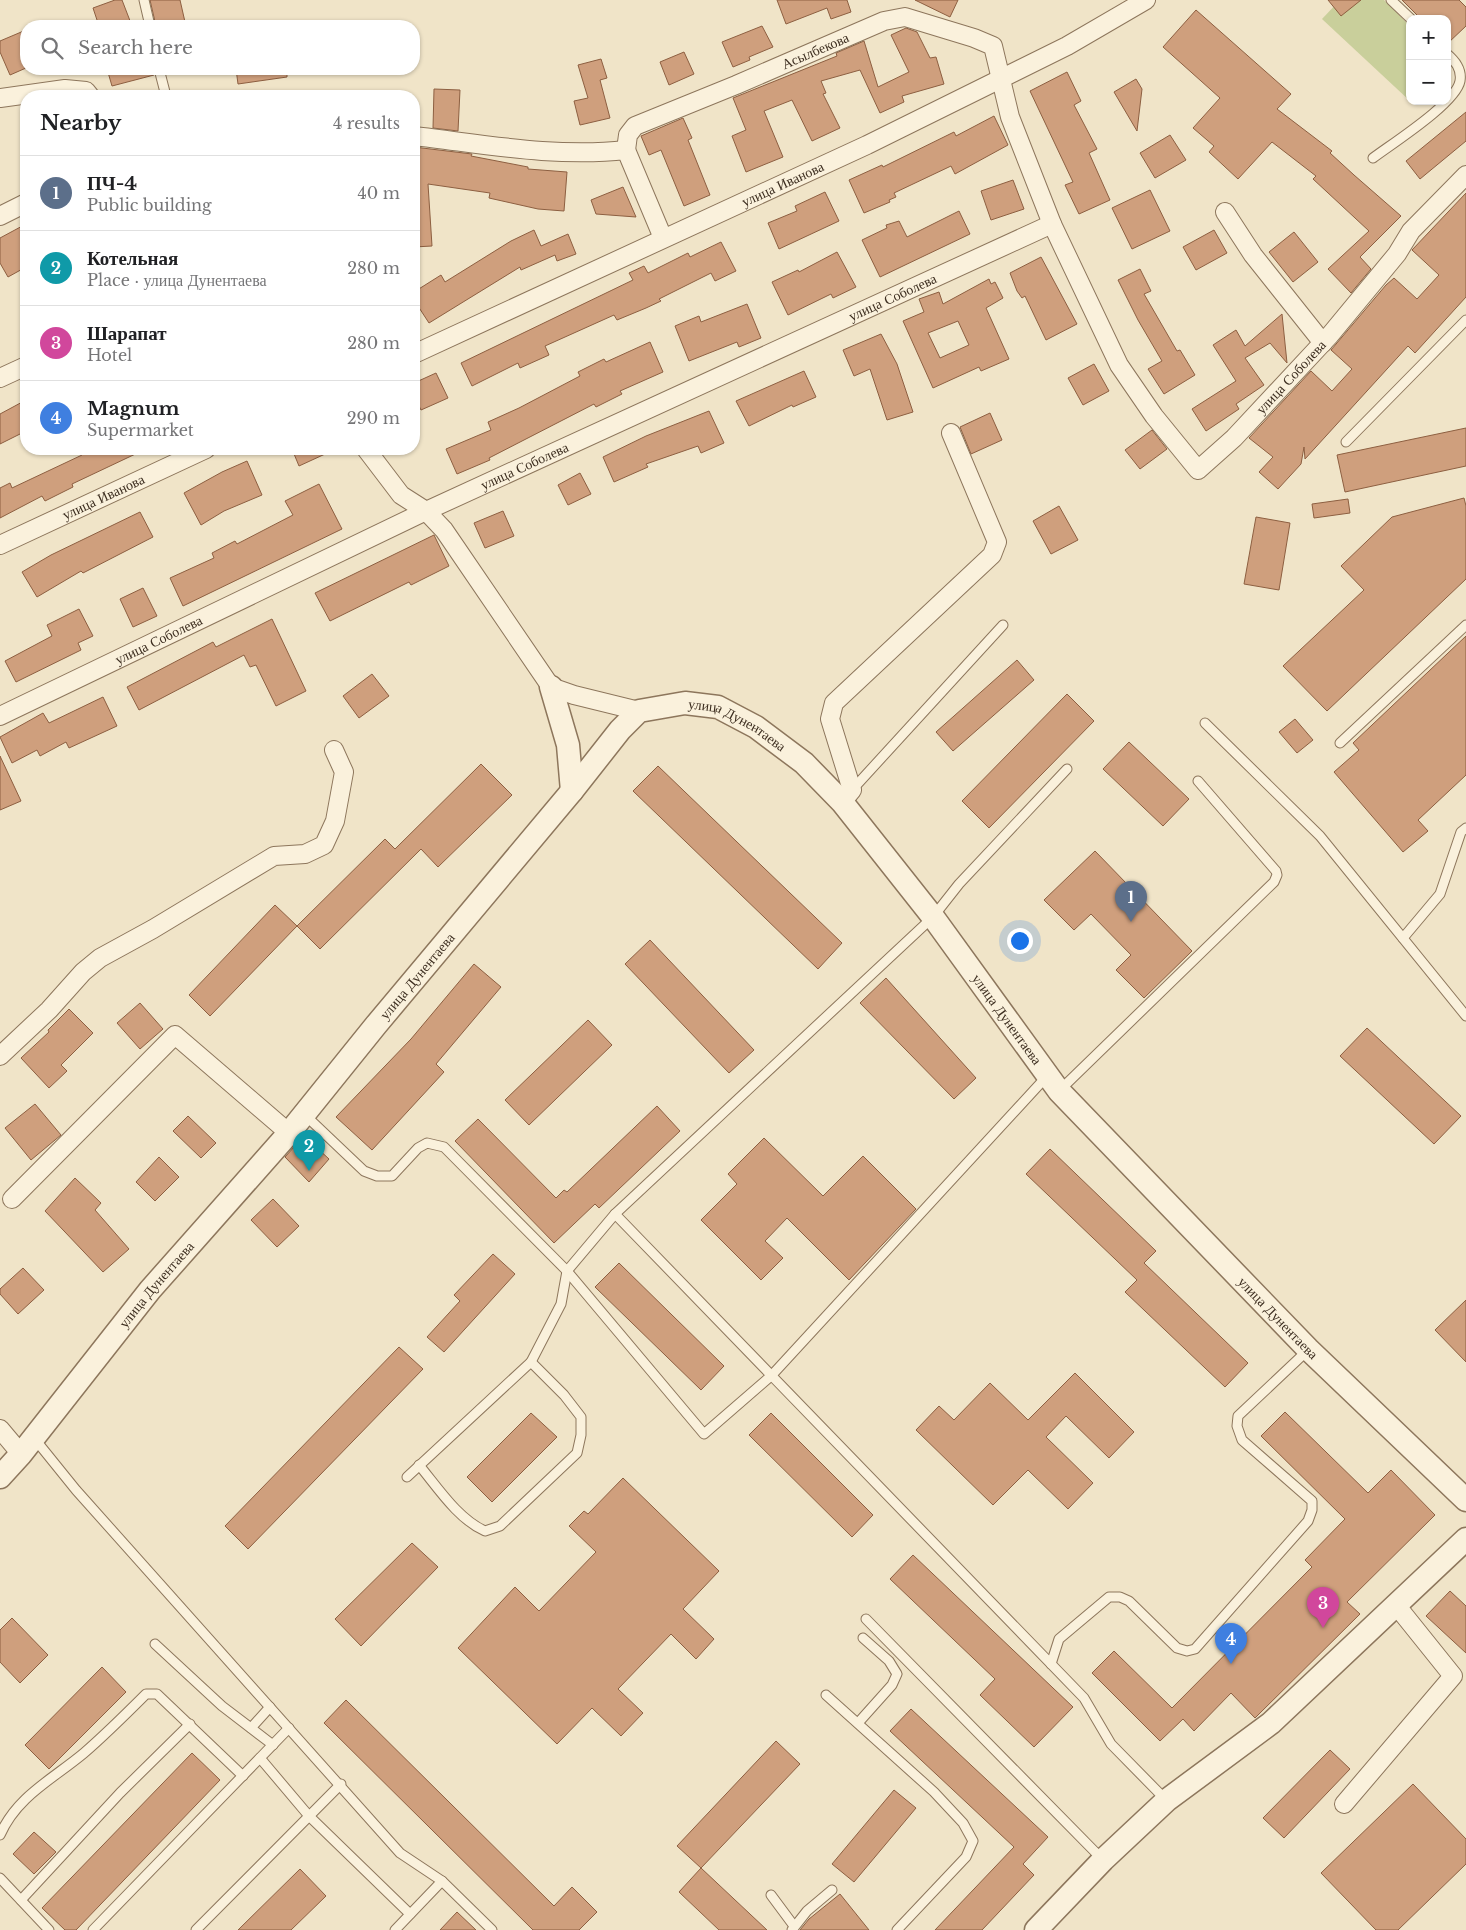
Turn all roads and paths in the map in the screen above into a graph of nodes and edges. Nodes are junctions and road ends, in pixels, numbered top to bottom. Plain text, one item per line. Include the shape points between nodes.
1 (144, 0) edge
2 (1146, 0) edge
3 (1391, 0) edge
4 (1407, 15) edge
5 (149, 20) edge
6 (1451, 58) edge
7 (161, 75) edge
8 (1001, 79) junction
9 (58, 90) edge
10 (72, 90) edge
11 (165, 90) edge
12 (20, 95) edge
13 (0, 98) edge
14 (420, 137) edge
15 (626, 150) junction
16 (1373, 158) dead end
17 (1466, 175) edge
18 (20, 206) edge
19 (1225, 212) dead end
20 (0, 216) edge
21 (1052, 224) junction
22 (663, 238) junction
23 (1466, 322) edge
24 (1323, 343) junction
25 (420, 351) edge
26 (20, 369) edge
27 (0, 378) edge
28 (951, 433) dead end
29 (1346, 442) dead end
30 (193, 455) edge
31 (371, 455) edge
32 (426, 511) junction
33 (0, 545) edge
34 (1003, 625) dead end
35 (1466, 626) edge
36 (551, 687) junction
37 (639, 711) junction
38 (0, 716) edge
39 (1205, 723) dead end
40 (1340, 743) dead end
41 (334, 750) dead end
42 (1067, 769) dead end
43 (1198, 781) dead end
44 (572, 791) junction
45 (847, 796) junction
46 (1466, 828) edge
47 (932, 917) junction
48 (1403, 938) junction
49 (1466, 1016) edge
50 (0, 1056) edge
51 (1054, 1083) junction
52 (304, 1114) junction
53 (289, 1133) junction
54 (12, 1199) dead end
55 (615, 1214) junction
56 (567, 1271) junction
57 (1308, 1349) junction
58 (531, 1362) junction
59 (772, 1375) junction
60 (0, 1428) edge
61 (27, 1446) junction
62 (419, 1466) junction
63 (0, 1477) edge
64 (407, 1477) dead end
65 (1466, 1500) edge
66 (1466, 1539) edge
67 (1396, 1604) junction
68 (866, 1619) dead end
69 (863, 1638) dead end
70 (155, 1644) dead end
71 (1051, 1664) junction
72 (826, 1695) dead end
73 (270, 1707) junction
74 (858, 1723) junction
75 (190, 1724) junction
76 (251, 1728) junction
77 (289, 1728) junction
78 (273, 1745) junction
79 (260, 1758) junction
80 (243, 1776) junction
81 (341, 1784) junction
82 (1166, 1800) junction
83 (1344, 1804) dead end
84 (310, 1816) junction
85 (0, 1835) edge
86 (1103, 1860) junction
87 (0, 1878) edge
88 (442, 1881) junction
89 (832, 1890) dead end
90 (771, 1895) dead end
91 (21, 1900) junction
92 (410, 1914) junction
93 (793, 1928) edge
94 (49, 1930) edge
95 (93, 1930) edge
96 (196, 1930) edge
97 (395, 1930) edge
98 (492, 1930) edge
99 (897, 1930) edge
100 (1036, 1930) edge

1 - 5 lane
2 - 8 street, улица Иванова via 1067,46
3 - 4 lane
6 - 16 lane via 1458,64 1460,81 1448,102
7 - 11 lane
8 - 15 street, Асылбекова via 993,46 904,17 884,21 635,126 628,134
8 - 21 street, улица Соболева via 1010,117
8 - 22 street, улица Иванова via 867,145
9 - 10 street
12 - 13 street
14 - 15 street via 550,152
15 - 22 street
17 - 24 street, улица Соболева via 1411,231
18 - 20 street
19 - 24 street via 1253,255
21 - 24 street, улица Соболева via 1119,365 1154,416 1198,470 1234,438
21 - 32 street, улица Соболева
22 - 25 street, улица Иванова
23 - 29 lane
26 - 27 street
28 - 45 street via 996,542 992,555 834,703 830,719
30 - 33 street, улица Иванова
31 - 32 street via 401,495
32 - 36 street via 444,530
32 - 38 street, улица Соболева
34 - 45 lane
35 - 40 lane
36 - 37 street
36 - 44 street via 568,745
37 - 44 street, улица Дунентаева
37 - 45 street, улица Дунентаева via 685,703 718,707 756,727
39 - 48 lane via 1320,836
41 - 50 street via 344,772 335,821 324,845 305,854 274,856 100,958
42 - 47 lane
43 - 51 lane via 1276,871 1274,882
44 - 52 street, улица Дунентаева
45 - 47 street, улица Дунентаева
46 - 48 lane via 1461,832 1440,894
47 - 51 street, улица Дунентаева
47 - 55 lane
48 - 49 lane
51 - 57 street, улица Дунентаева
51 - 59 lane
52 - 53 street, улица Дунентаева
52 - 56 lane via 371,1174 392,1176 418,1148 427,1143 444,1147
53 - 54 street via 175,1035
53 - 61 street, улица Дунентаева via 150,1290
55 - 56 lane
55 - 59 lane
56 - 58 lane via 561,1304
56 - 59 lane via 704,1434
57 - 65 street, улица Дунентаева
57 - 71 lane via 1238,1416 1237,1426 1242,1440 1312,1501 1308,1521 1195,1649 1176,1648 1129,1602 1120,1597 1109,1597 1059,1639
58 - 62 lane
58 - 62 lane via 564,1395 581,1418 577,1453 532,1498 500,1526 485,1531 457,1509
59 - 71 lane
60 - 61 street
61 - 63 street, улица Дунентаева
61 - 73 lane via 76,1490
62 - 64 lane
66 - 67 street
67 - 82 street via 1271,1724
67 - 83 street via 1453,1676
68 - 86 lane
69 - 74 lane via 897,1674 892,1685
70 - 76 lane via 222,1706
71 - 82 lane via 1084,1698 1111,1744
72 - 74 lane
73 - 76 lane
73 - 77 lane
74 - 99 lane via 934,1792 963,1823 973,1841 966,1858
75 - 80 lane
75 - 85 lane via 157,1694 146,1694 84,1753 19,1804
75 - 91 lane via 120,1793
76 - 78 lane
77 - 78 lane
77 - 81 lane
78 - 79 lane
79 - 80 lane
79 - 84 lane
80 - 95 lane
81 - 84 lane
81 - 88 lane via 400,1853
82 - 86 street
84 - 92 lane
84 - 96 lane
86 - 100 street
87 - 91 lane
88 - 92 lane
88 - 98 lane
89 - 93 lane
90 - 93 lane
91 - 94 lane
92 - 97 lane

